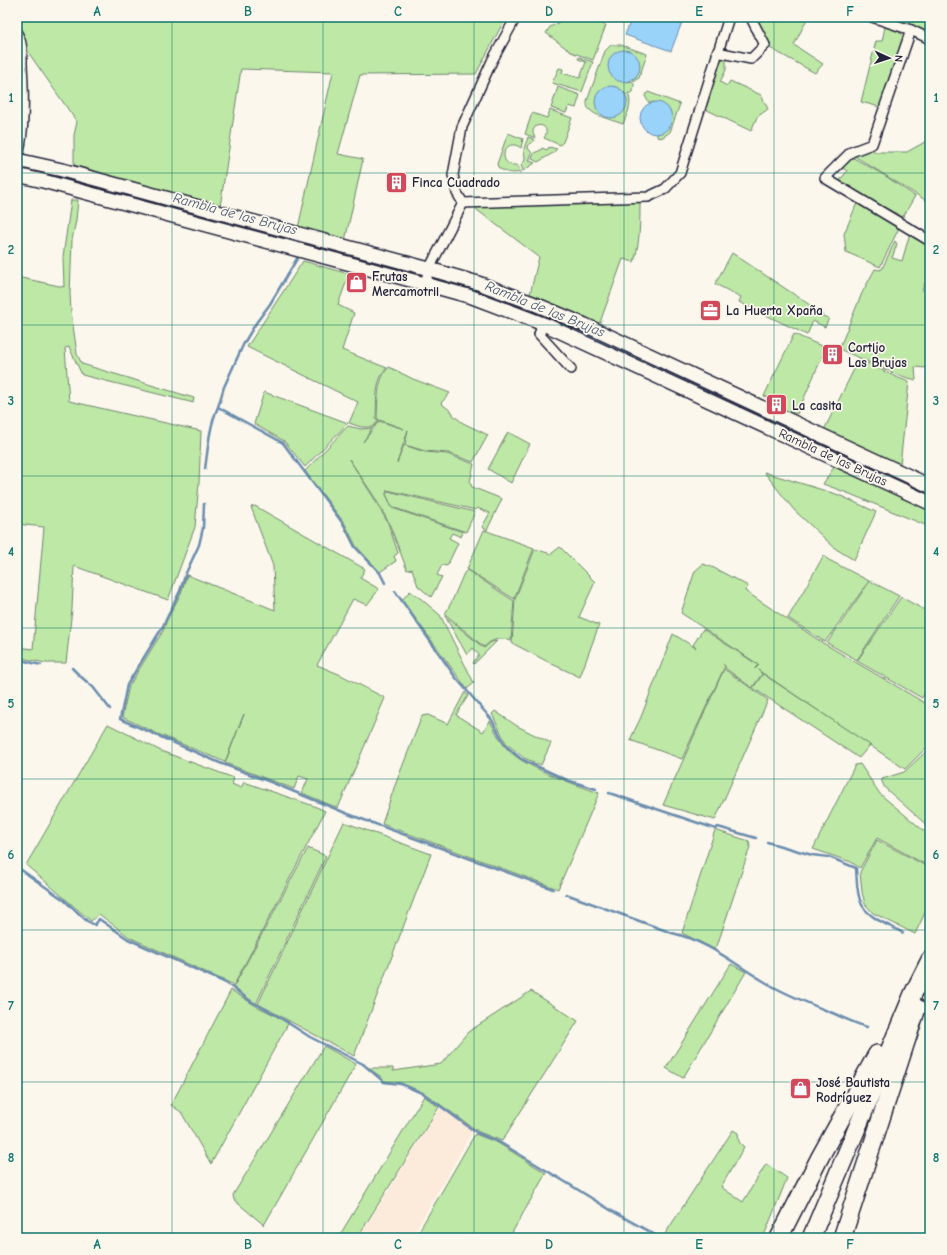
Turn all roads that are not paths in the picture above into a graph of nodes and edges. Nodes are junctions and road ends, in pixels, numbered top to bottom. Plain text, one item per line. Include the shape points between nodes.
1 (516, 17) edge
2 (729, 17) edge
3 (754, 17) edge
4 (872, 17) edge
5 (911, 30) junction
6 (17, 34) edge
7 (930, 39) edge
8 (717, 52) junction
9 (17, 161) edge
10 (17, 176) edge
11 (463, 203) junction
12 (930, 241) edge
13 (427, 277) junction
14 (544, 324) junction
15 (571, 369) dead end
16 (930, 486) edge
17 (930, 503) edge
18 (930, 960) edge
19 (930, 976) edge
20 (913, 994) junction
21 (779, 1238) edge
22 (811, 1238) edge
23 (842, 1238) edge

1 - 11 street via 462,126 453,175 457,194
2 - 8 street
3 - 8 street via 752,20 765,45 751,59
4 - 5 street
5 - 7 street
5 - 12 street via 872,144 851,152 825,178
6 - 9 street via 20,38 24,90 24,121
8 - 11 street via 680,173 665,189 648,197
9 - 13 street, Rambla de las Brujas via 62,170
10 - 13 street, Rambla de las Brujas
11 - 13 street
13 - 14 street, Rambla de las Brujas
13 - 16 street, Rambla de las Brujas via 478,283 515,296 584,325
14 - 15 street via 539,334
14 - 17 street, Rambla de las Brujas
18 - 20 highway
19 - 23 highway via 918,1005
20 - 21 highway via 900,1010 820,1156
20 - 22 highway

